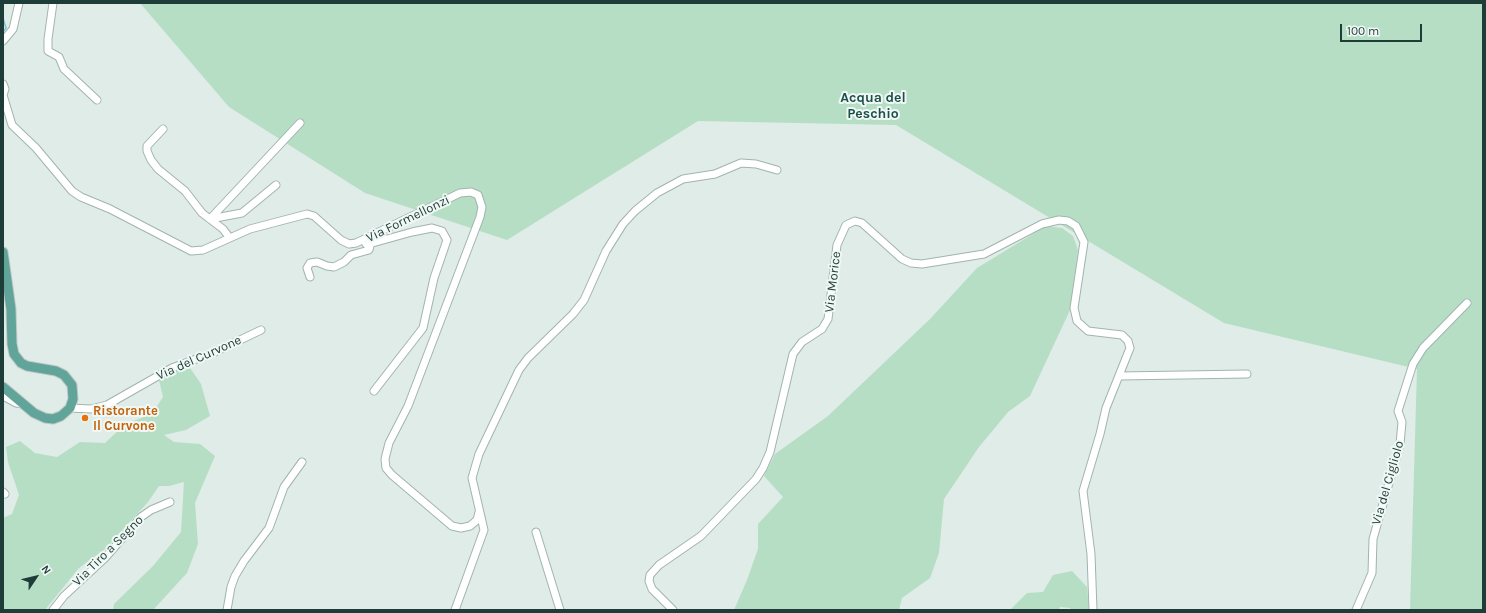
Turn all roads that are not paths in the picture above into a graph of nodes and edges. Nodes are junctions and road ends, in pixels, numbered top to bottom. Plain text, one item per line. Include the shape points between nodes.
1 (19, 3) edge
2 (53, 3) edge
3 (3, 41) edge
4 (3, 84) edge
5 (3, 95) edge
6 (98, 100) dead end
7 (300, 123) dead end
8 (163, 129) dead end
9 (777, 170) dead end
10 (276, 185) dead end
11 (210, 219) junction
12 (334, 235) junction
13 (228, 237) junction
14 (369, 244) junction
15 (3, 252) edge
16 (310, 277) dead end
17 (1467, 303) dead end
18 (261, 330) dead end
19 (1247, 374) dead end
20 (1119, 376) junction
21 (3, 387) edge
22 (374, 391) dead end
23 (3, 396) edge
24 (23, 404) junction
25 (70, 408) junction
26 (302, 462) dead end
27 (170, 502) dead end
28 (479, 512) junction
29 (536, 532) dead end
30 (53, 610) edge
31 (227, 610) edge
32 (455, 610) edge
33 (560, 610) edge
34 (673, 610) edge
35 (1093, 610) edge
36 (1356, 610) edge

1 - 3 street via 13,29
2 - 6 street via 48,50 59,57 64,69
4 - 5 street, Via Formellonzi
5 - 13 street, Via Formellonzi via 12,125 78,196 107,207 189,250 203,250
7 - 11 street
8 - 11 street via 147,146 149,156 155,166 185,191
9 - 28 street via 742,163 715,174 683,179 657,193 628,218 608,248 584,300 526,360 510,386 473,470 472,483
10 - 11 street via 242,213
11 - 13 street via 223,229
12 - 13 street, Via Formellonzi via 317,218 307,214 250,228
12 - 14 street via 346,247
12 - 28 street, Via Formellonzi via 347,243 356,243 460,193 472,192 480,198 480,217 408,406 389,443 384,459 386,468 392,475 452,526 461,528 472,525
14 - 16 street via 370,248 367,251 351,255 334,267 317,262 310,263 307,268
14 - 22 street via 432,228 442,231 448,240 435,274 424,325
15 - 25 main road via 14,354 27,366 56,371 66,377 73,392
17 - 36 street, Via del Cigliolo via 1423,348 1413,364 1398,411 1402,422 1400,444 1373,539 1372,573
18 - 25 street, Via del Curvone via 215,352 172,368 107,405 91,409
19 - 20 street
20 - 34 street, Via Morice via 1130,349 1127,339 1121,334 1088,331 1075,317 1074,305 1085,246 1081,233 1072,223 1062,220 1049,221 984,254 913,264 902,259 862,223 853,221 846,225 838,243 828,319 822,328 802,342 793,354 770,452 763,468 702,536 650,575 652,589
20 - 35 street via 1105,411 1083,491 1091,554
21 - 24 main road
23 - 24 street
24 - 25 main road via 37,415 50,419 59,418
26 - 31 street via 284,487 269,528 235,576
27 - 30 street, Via Tiro a Segno via 141,517 110,553 64,596
28 - 32 street via 484,532
29 - 33 street

